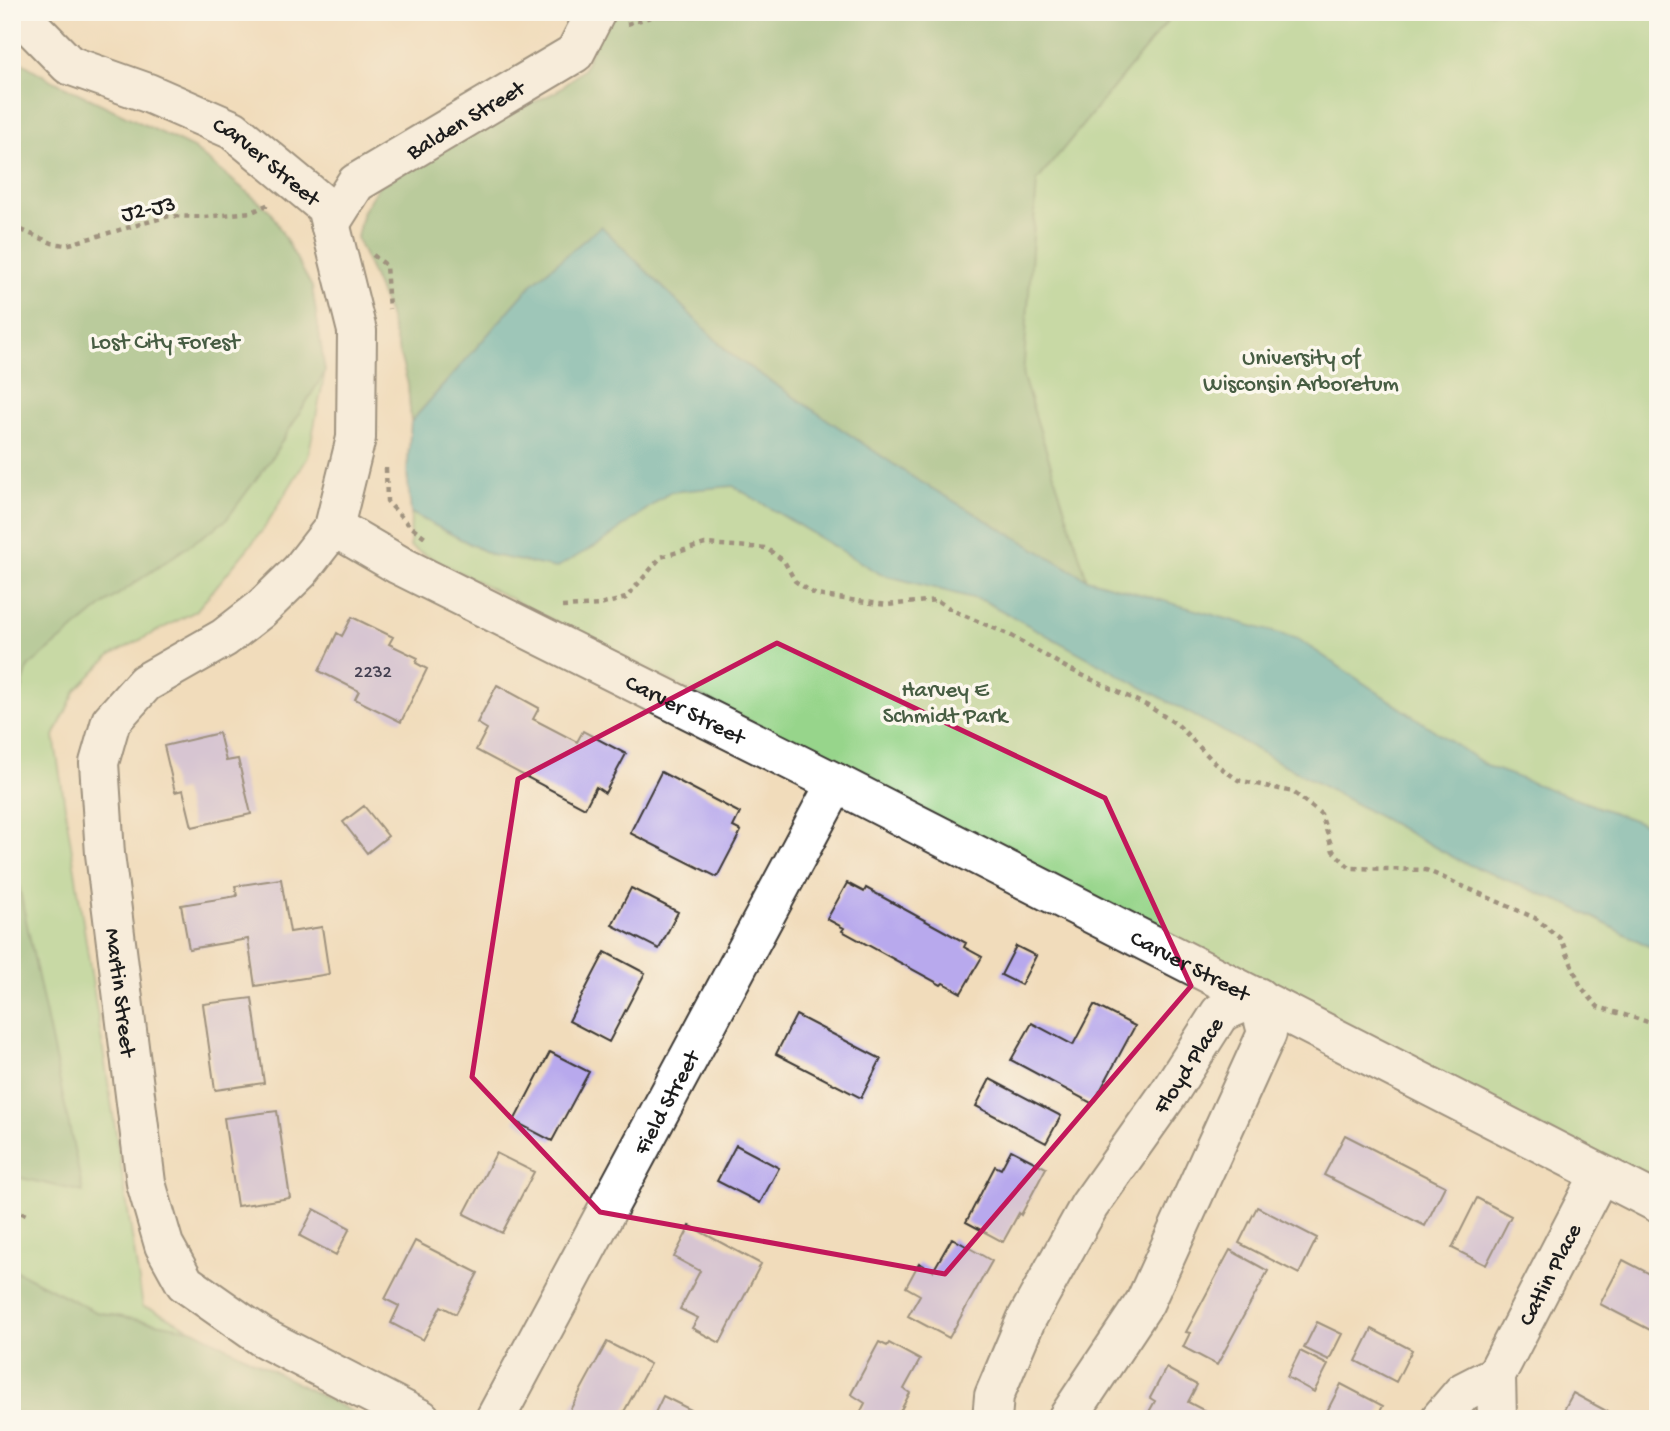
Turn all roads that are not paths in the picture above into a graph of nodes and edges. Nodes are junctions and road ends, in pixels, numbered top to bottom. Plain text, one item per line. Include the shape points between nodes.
1 (22, 12) edge
2 (596, 12) edge
3 (330, 224) junction
4 (334, 527) junction
5 (836, 783) junction
6 (1258, 997) junction
7 (1600, 1174) junction
8 (1658, 1203) edge
9 (1496, 1376) junction
10 (421, 1419) edge
11 (495, 1419) edge
12 (992, 1419) edge
13 (1068, 1419) edge
14 (1440, 1419) edge
15 (1497, 1419) edge

1 - 3 street, Carver Street via 69,65 233,130 326,207
2 - 3 street, Balden Street via 575,52 356,183
3 - 4 street, Carver Street via 357,331 356,438
4 - 5 street, Carver Street via 399,565
4 - 10 street, Martin Street via 300,571 260,610 224,638 145,683 111,721 99,762 105,854 146,1183 164,1245 185,1283 262,1337
5 - 6 street, Carver Street
5 - 11 street, Field Street
6 - 7 street, Carver Street
6 - 12 street, Floyd Place via 1220,1013 1089,1206 1026,1320 994,1396
6 - 13 street via 1267,1033 1262,1045 1145,1302
7 - 8 street, Carver Street
7 - 9 street, Catlin Place
9 - 14 street via 1463,1392
9 - 15 street, Catlin Place

